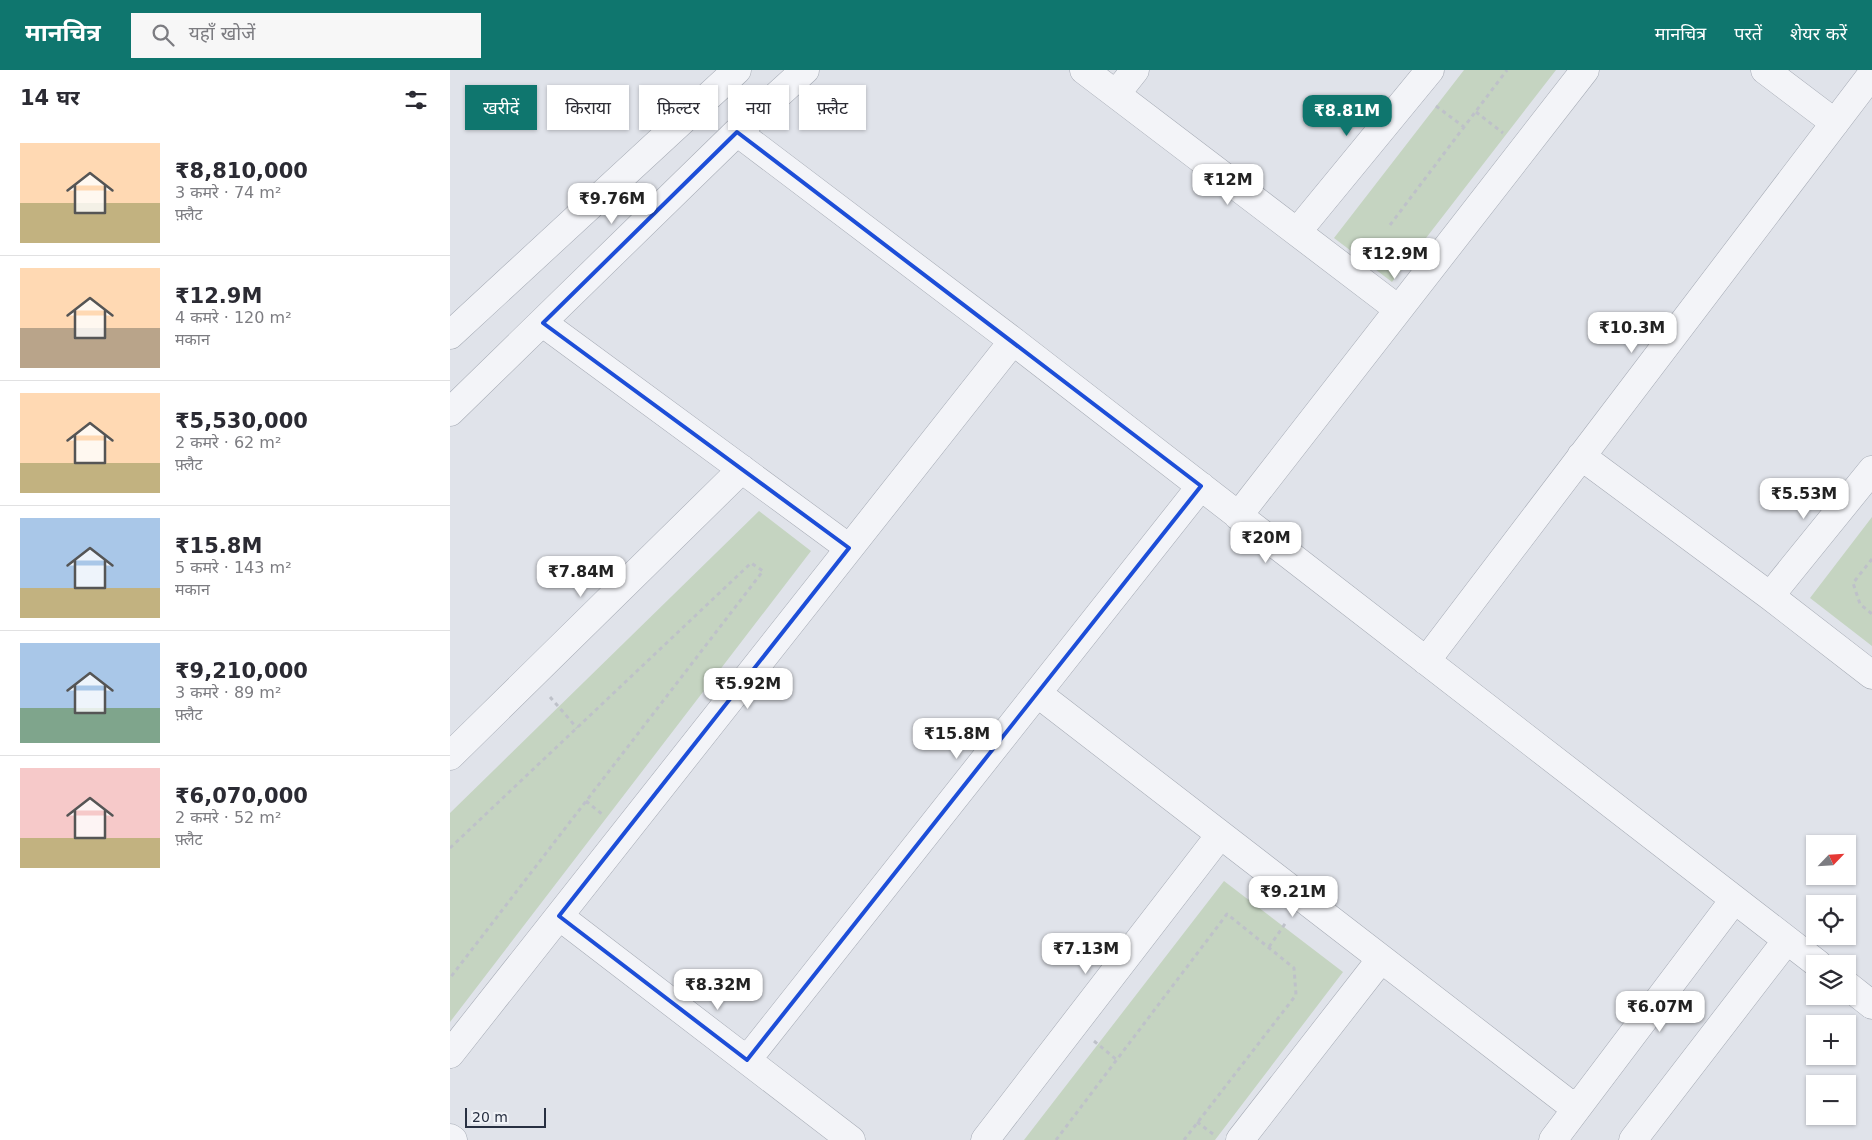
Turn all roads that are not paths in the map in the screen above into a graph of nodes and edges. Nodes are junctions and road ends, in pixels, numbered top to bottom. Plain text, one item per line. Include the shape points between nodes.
1 (737, 70) edge
2 (805, 70) edge
3 (1084, 70) edge
4 (1135, 70) edge
5 (1584, 70) edge
6 (1765, 70) edge
7 (1872, 74) edge
8 (1422, 80) edge
9 (1116, 94) junction
10 (1835, 122) junction
11 (738, 132) junction
12 (1297, 232) junction
13 (1398, 309) junction
14 (543, 323) junction
15 (450, 335) edge
16 (1013, 341) junction
17 (450, 412) edge
18 (1581, 456) junction
19 (742, 469) junction
20 (1872, 470) edge
21 (1201, 486) junction
22 (1238, 516) junction
23 (850, 548) junction
24 (1770, 596) junction
25 (1426, 661) junction
26 (1872, 675) edge
27 (1037, 693) junction
28 (450, 756) edge
29 (1220, 835) junction
30 (1734, 900) junction
31 (559, 916) junction
32 (1787, 940) junction
33 (1806, 955) edge
34 (1381, 958) junction
35 (1856, 992) edge
36 (1872, 1004) edge
37 (450, 1054) edge
38 (747, 1060) junction
39 (1576, 1109) junction
40 (450, 1138) edge
41 (453, 1140) edge
42 (851, 1140) edge
43 (985, 1140) edge
44 (1240, 1140) edge
45 (1553, 1140) edge
46 (1633, 1140) edge

1 - 15 street
2 - 11 street
3 - 9 street
4 - 9 street
5 - 13 street
6 - 10 street
7 - 10 street
8 - 12 street
9 - 12 street
10 - 18 street
11 - 14 street
11 - 16 street
12 - 13 street
13 - 22 street
14 - 17 street
14 - 19 street
16 - 21 street
16 - 23 street
18 - 24 street
18 - 25 street
19 - 23 street
19 - 28 street
20 - 24 street
21 - 22 street
21 - 27 street
22 - 25 street
23 - 31 street
24 - 26 street
25 - 30 street
27 - 29 street
27 - 38 street
29 - 34 street
29 - 43 street
30 - 32 street
30 - 39 street
31 - 37 street
31 - 38 street
32 - 33 street
32 - 46 street
34 - 39 street
34 - 44 street
35 - 36 street
38 - 42 street
39 - 45 street
40 - 41 street

